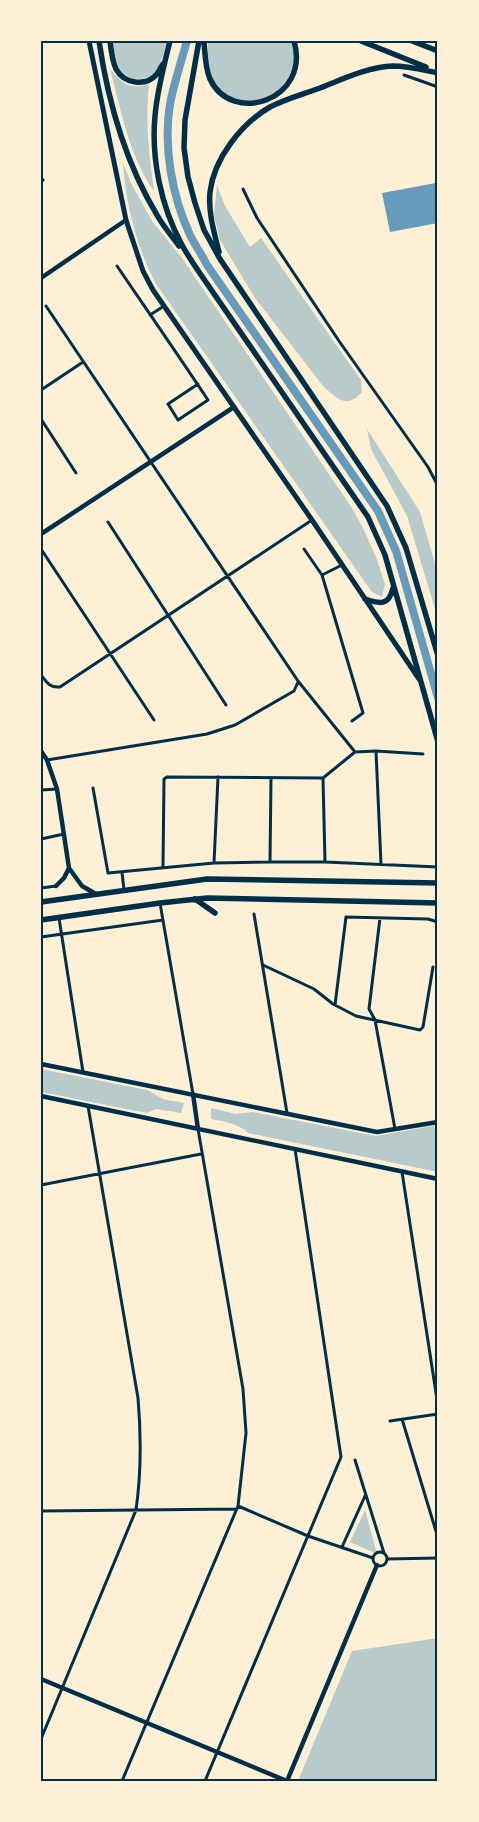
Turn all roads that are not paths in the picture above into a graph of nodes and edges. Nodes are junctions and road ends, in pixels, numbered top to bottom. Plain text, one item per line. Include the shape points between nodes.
1 (89, 41) edge
2 (99, 41) edge
3 (110, 41) edge
4 (170, 41) edge
5 (199, 41) edge
6 (204, 41) edge
7 (294, 41) edge
8 (361, 41) edge
9 (412, 41) edge
10 (438, 51) edge
11 (165, 60) junction
12 (438, 72) edge
13 (404, 75) dead end
14 (438, 88) edge
15 (243, 190) dead end
16 (126, 220) junction
17 (220, 259) junction
18 (117, 266) dead end
19 (198, 272) junction
20 (41, 278) edge
21 (46, 306) dead end
22 (164, 306) junction
23 (150, 315) junction
24 (83, 362) junction
25 (198, 384) junction
26 (41, 390) edge
27 (234, 407) junction
28 (41, 420) edge
29 (150, 462) junction
30 (76, 473) dead end
31 (438, 486) edge
32 (312, 520) junction
33 (108, 522) dead end
34 (41, 534) edge
35 (41, 549) edge
36 (304, 549) dead end
37 (342, 565) junction
38 (322, 575) junction
39 (227, 576) junction
40 (393, 586) junction
41 (365, 599) junction
42 (169, 615) junction
43 (111, 654) junction
44 (438, 656) edge
45 (41, 675) edge
46 (298, 681) junction
47 (421, 682) junction
48 (226, 704) dead end
49 (154, 720) dead end
50 (352, 722) dead end
51 (438, 742) edge
52 (376, 751) junction
53 (41, 752) edge
54 (355, 752) junction
55 (423, 754) dead end
56 (47, 760) junction
57 (218, 777) junction
58 (271, 778) junction
59 (323, 778) junction
60 (93, 788) dead end
61 (57, 789) junction
62 (41, 790) edge
63 (64, 834) junction
64 (41, 839) edge
65 (270, 862) junction
66 (325, 862) junction
67 (214, 863) junction
68 (381, 864) junction
69 (163, 867) junction
70 (438, 867) edge
71 (69, 868) junction
72 (122, 872) junction
73 (438, 883) edge
74 (56, 886) joint
75 (41, 888) edge
76 (124, 890) junction
77 (96, 894) junction
78 (195, 899) junction
79 (41, 902) edge
80 (160, 903) junction
81 (438, 903) edge
82 (215, 913) dead end
83 (254, 914) dead end
84 (59, 918) junction
85 (380, 918) junction
86 (41, 920) edge
87 (162, 920) junction
88 (438, 922) edge
89 (61, 934) junction
90 (41, 938) edge
91 (263, 965) junction
92 (434, 967) dead end
93 (335, 1005) junction
94 (374, 1020) junction
95 (41, 1064) edge
96 (83, 1072) junction
97 (193, 1094) junction
98 (41, 1096) edge
99 (88, 1106) junction
100 (287, 1113) junction
101 (438, 1122) edge
102 (198, 1129) junction
103 (395, 1129) junction
104 (295, 1149) junction
105 (201, 1154) junction
106 (402, 1172) junction
107 (101, 1174) junction
108 (438, 1179) edge
109 (41, 1185) edge
110 (438, 1406) edge
111 (438, 1414) edge
112 (402, 1419) junction
113 (390, 1421) dead end
114 (355, 1460) dead end
115 (365, 1496) junction
116 (237, 1507) junction
117 (136, 1510) junction
118 (41, 1511) edge
119 (308, 1536) junction
120 (438, 1538) edge
121 (342, 1547) junction
122 (384, 1553) junction
123 (373, 1558) junction
124 (438, 1558) edge
125 (387, 1559) junction
126 (378, 1565) junction
127 (41, 1679) edge
128 (62, 1688) junction
129 (147, 1723) junction
130 (41, 1738) edge
131 (217, 1752) junction
132 (122, 1781) edge
133 (205, 1781) edge
134 (287, 1781) edge

1 - 16 main road
2 - 19 main road via 105,81 136,177 157,216
3 - 11 main road via 117,69 124,78 133,82 145,81 156,75
4 - 11 main road
5 - 17 main road via 185,120 184,148 195,203 204,230
6 - 7 main road via 210,80 232,100 248,103 279,94 289,84 295,72 297,54
8 - 12 main road
9 - 10 main road
11 - 19 main road via 155,117 159,183 180,242
12 - 17 main road via 392,66 369,70 270,107 255,118 238,133 226,150 210,190 212,226
13 - 14 street
15 - 31 street via 257,218
16 - 20 street
16 - 22 main road via 143,271
17 - 44 main road via 387,506 406,548
18 - 23 street
19 - 40 main road via 368,517
21 - 24 street
22 - 23 street
22 - 27 main road
23 - 25 street
24 - 26 street
24 - 29 street
25 - 25 street via 208,400 178,420 168,404
27 - 29 street
27 - 32 main road
28 - 30 street
29 - 34 street
29 - 39 street
32 - 37 main road
32 - 39 street
33 - 42 street
35 - 43 street
36 - 38 street
37 - 38 street
37 - 41 main road
38 - 50 street via 363,713
39 - 42 street
39 - 46 street
40 - 41 main road via 391,597 385,602
40 - 47 main road
41 - 47 main road
42 - 43 street
42 - 48 street
43 - 45 street via 60,688 47,684
43 - 49 street
46 - 54 street
46 - 56 street via 294,691 235,725 207,734
47 - 51 main road
52 - 54 street
52 - 55 street
52 - 68 street
53 - 56 street
54 - 59 street
56 - 61 street
57 - 58 street
57 - 67 street
57 - 69 street via 164,779
58 - 59 street
58 - 65 street
59 - 66 street
60 - 72 street via 108,873
61 - 62 street
61 - 63 street
63 - 64 street
63 - 71 street
65 - 66 street
65 - 67 street
66 - 68 street
67 - 69 street
68 - 70 street
69 - 72 street
71 - 74 street
71 - 77 street via 82,886
72 - 76 street
73 - 76 main road via 207,879
74 - 75 street
76 - 77 main road
77 - 79 main road
78 - 80 main road
78 - 81 main road
78 - 82 main road
80 - 84 main road
80 - 87 street
83 - 91 street
84 - 86 main road
84 - 89 street
85 - 88 street via 428,918
85 - 93 street via 346,917
85 - 94 street via 369,1009
87 - 89 street
87 - 97 street
89 - 90 street
89 - 96 street
91 - 93 street via 314,989
91 - 100 street
92 - 94 street via 420,1030
93 - 94 street via 356,1016
94 - 103 street
95 - 96 street
96 - 97 street
97 - 100 street
97 - 102 street
98 - 99 street
99 - 102 street
99 - 107 street
100 - 103 street via 377,1132
101 - 103 street
102 - 104 street
102 - 105 street
104 - 106 street
104 - 119 street via 341,1457
105 - 107 street
105 - 116 street via 243,1389 246,1433
106 - 108 street
106 - 110 street
107 - 109 street
107 - 117 street via 138,1406
111 - 112 street
112 - 113 street
112 - 120 street
114 - 115 street
115 - 121 street
115 - 122 street
116 - 117 street
116 - 119 street
116 - 129 street
117 - 118 street
117 - 128 street
119 - 121 street
119 - 131 street
121 - 123 street
122 - 123 street
122 - 125 street
123 - 126 street
124 - 125 street
125 - 126 street
126 - 134 street
127 - 128 street
128 - 129 street
128 - 130 street
129 - 131 street
129 - 132 street
131 - 133 street
131 - 134 street

